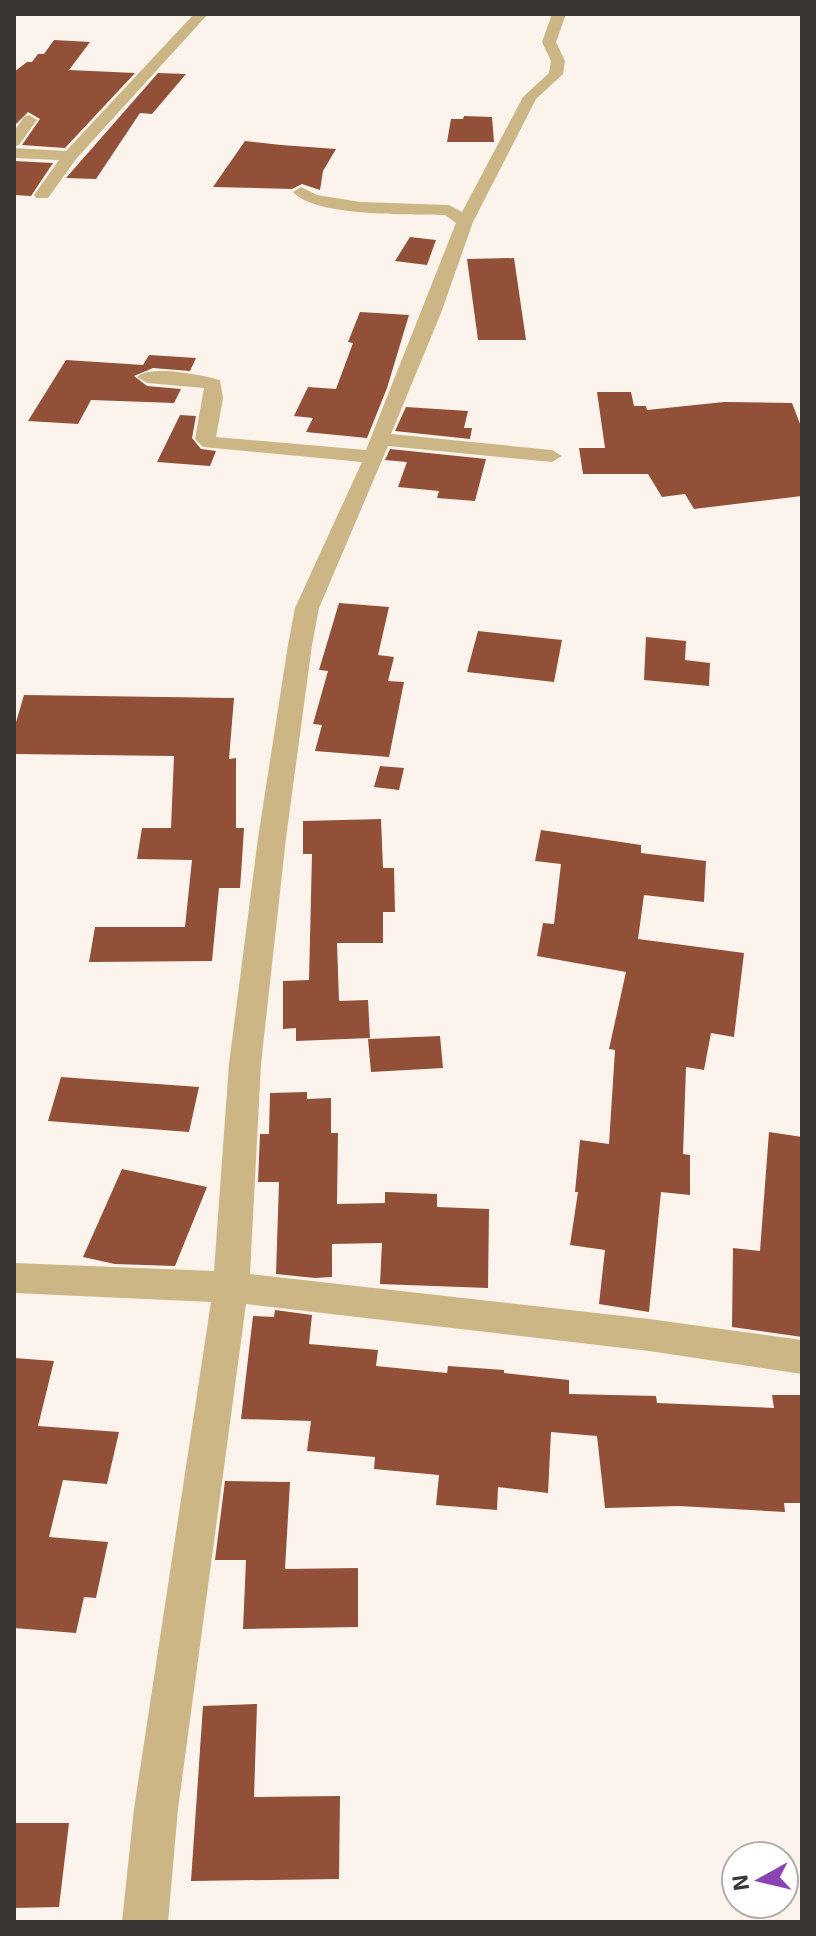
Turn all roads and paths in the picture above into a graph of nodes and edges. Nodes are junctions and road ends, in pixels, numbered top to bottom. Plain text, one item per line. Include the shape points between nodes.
1 (201, 14) edge
2 (559, 14) edge
3 (29, 120) dead end
4 (14, 142) edge
5 (14, 153) edge
6 (70, 156) junction
7 (301, 192) dead end
8 (42, 195) dead end
9 (465, 222) junction
10 (147, 377) dead end
11 (377, 448) junction
12 (552, 456) dead end
13 (14, 1278) edge
14 (231, 1287) junction
15 (802, 1357) edge
16 (145, 1922) edge

1 - 6 street
2 - 9 street via 549,42 558,61 556,74 530,97
3 - 4 street
5 - 6 street
6 - 8 street
7 - 9 street via 312,199 373,208 449,210
9 - 11 street
10 - 11 street via 213,384 206,442
11 - 12 street
11 - 14 street via 307,608 300,645 245,1064
13 - 14 street
14 - 15 street
14 - 16 street via 156,1809

